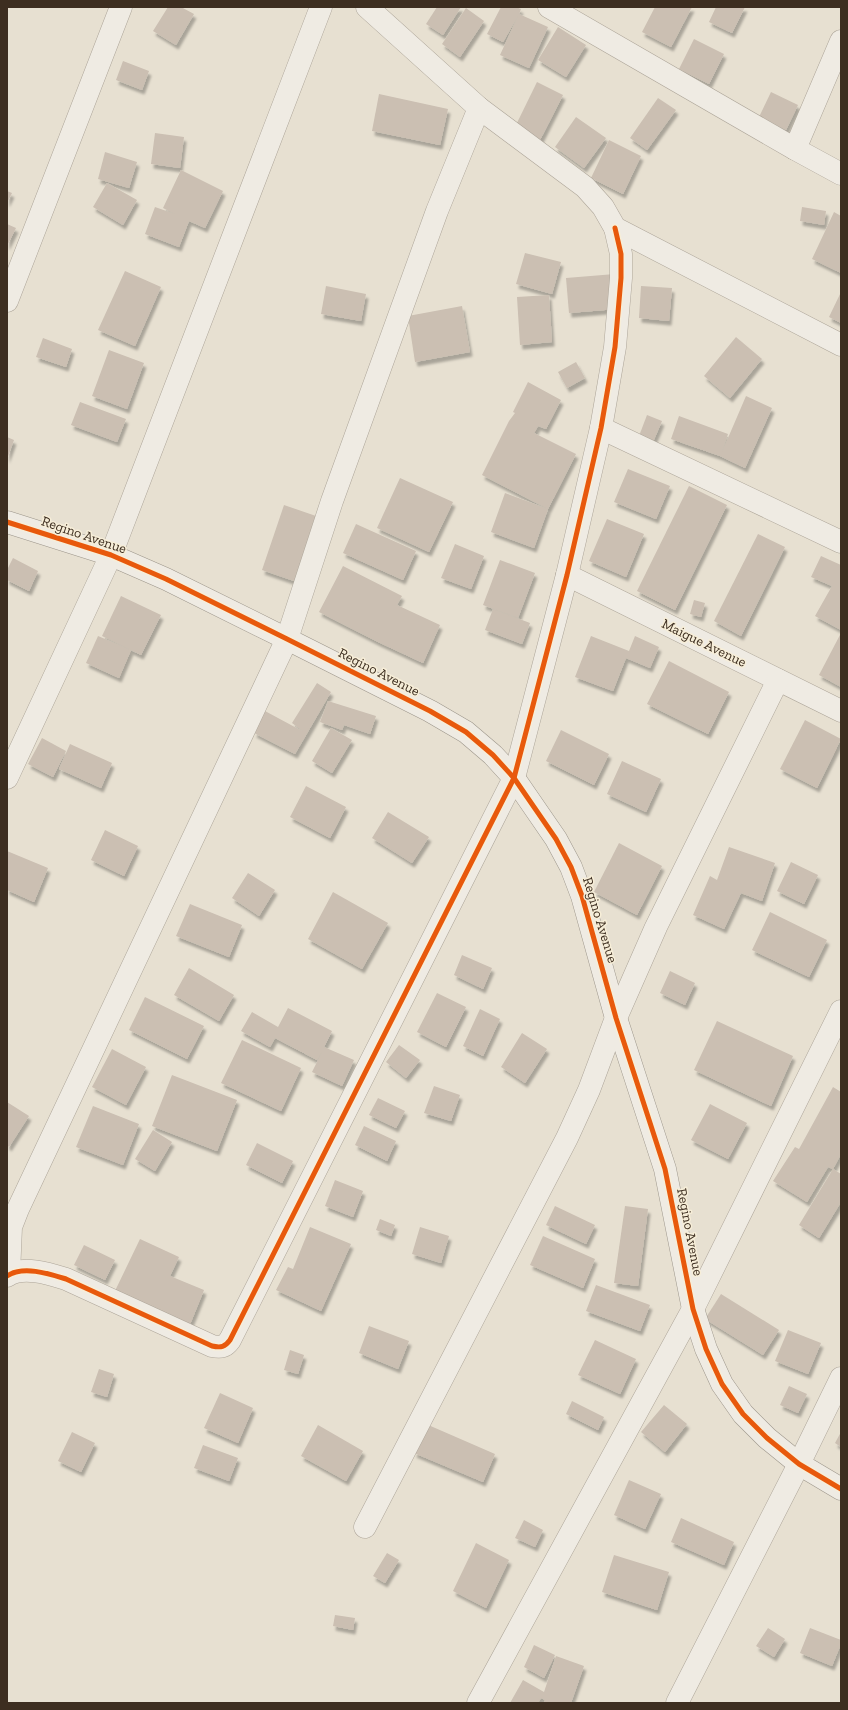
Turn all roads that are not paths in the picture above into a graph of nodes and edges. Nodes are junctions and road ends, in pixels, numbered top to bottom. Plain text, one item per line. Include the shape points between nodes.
1 (121, 7) edge
2 (321, 7) edge
3 (367, 7) edge
4 (549, 7) edge
5 (841, 41) edge
6 (479, 108) junction
7 (795, 149) junction
8 (841, 174) edge
9 (615, 228) junction
10 (7, 302) edge
11 (841, 345) edge
12 (601, 428) junction
13 (7, 522) edge
14 (841, 542) edge
15 (111, 555) junction
16 (567, 575) junction
17 (287, 639) junction
18 (778, 680) junction
19 (841, 711) edge
20 (7, 778) edge
21 (514, 778) junction
22 (841, 1011) edge
23 (616, 1018) junction
24 (8, 1275) edge
25 (693, 1310) junction
26 (841, 1378) edge
27 (799, 1464) junction
28 (841, 1489) edge
29 (365, 1527) dead end
30 (478, 1703) edge
31 (677, 1703) edge

1 - 10 street
2 - 15 street
3 - 6 street
4 - 7 street
5 - 7 street
6 - 9 street via 585,187 603,207
6 - 17 street via 437,211 332,501
7 - 8 street
9 - 11 street
9 - 12 street via 621,254 621,278 615,347
12 - 14 street
12 - 16 street
13 - 15 street, Regino Avenue
15 - 17 street, Regino Avenue via 166,579
15 - 20 street
16 - 18 street, Maigue Avenue
16 - 21 street
17 - 21 street, Regino Avenue via 430,711 466,732 493,755
17 - 24 street via 18,1209 11,1227
18 - 19 street, Maigue Avenue
18 - 23 street via 656,927
21 - 23 street, Regino Avenue via 556,839 571,867 582,896
21 - 24 street via 226,1346 212,1346 66,1279 43,1272 27,1271
22 - 25 street
23 - 25 street, Regino Avenue via 665,1169
23 - 29 street via 589,1090 567,1138
25 - 27 street, Regino Avenue via 706,1349 722,1384 743,1414 766,1438
25 - 30 street
26 - 27 street
27 - 28 street, Regino Avenue
27 - 31 street

